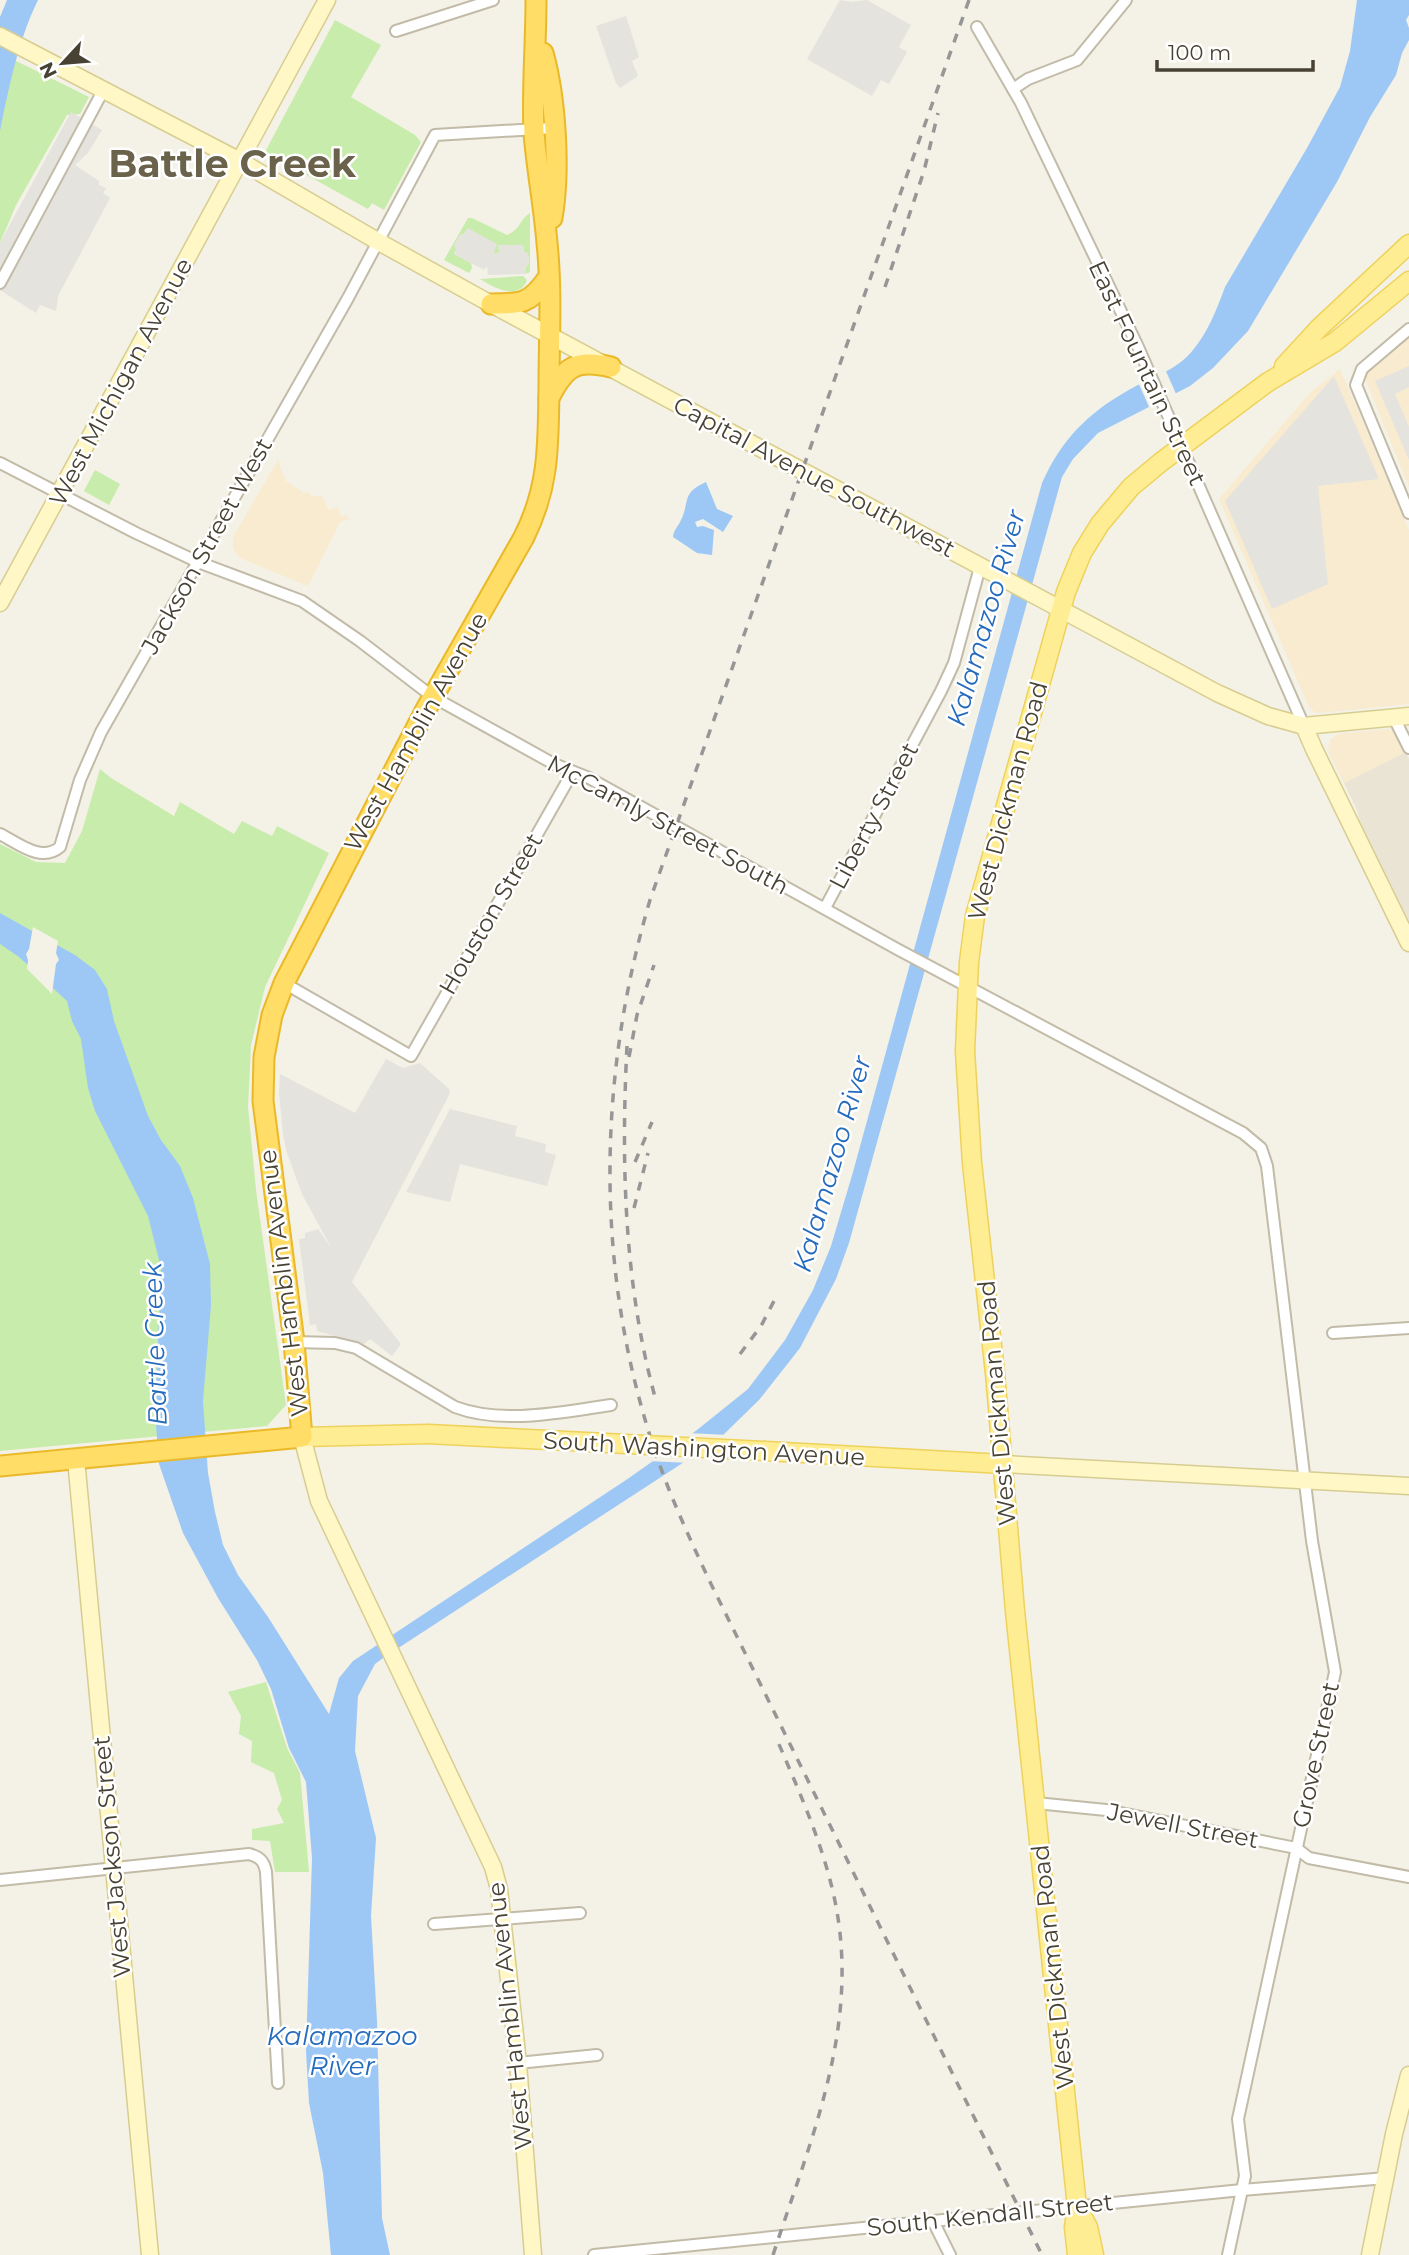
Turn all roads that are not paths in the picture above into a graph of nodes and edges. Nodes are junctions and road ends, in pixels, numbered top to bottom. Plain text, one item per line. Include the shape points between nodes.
1 (327, 0) edge
2 (493, 0) edge
3 (536, 0) edge
4 (1126, 0) edge
5 (977, 27) dead end
6 (396, 31) dead end
7 (0, 36) edge
8 (104, 89) junction
9 (1013, 89) junction
10 (544, 128) junction
11 (240, 161) junction
12 (379, 242) junction
13 (1409, 244) edge
14 (548, 278) junction
15 (1409, 281) edge
16 (0, 284) edge
17 (491, 304) junction
18 (1409, 328) edge
19 (550, 335) junction
20 (611, 367) junction
21 (1268, 382) junction
22 (548, 399) junction
23 (1182, 447) junction
24 (0, 463) edge
25 (61, 493) junction
26 (1409, 513) edge
27 (198, 562) junction
28 (980, 566) junction
29 (0, 603) edge
30 (1061, 609) junction
31 (433, 697) junction
32 (1401, 717) edge
33 (1304, 726) junction
34 (1409, 748) edge
35 (572, 773) junction
36 (0, 834) edge
37 (825, 908) junction
38 (1409, 943) edge
39 (284, 983) junction
40 (968, 985) junction
41 (1268, 1166) joint
42 (1409, 1328) edge
43 (1333, 1334) dead end
44 (294, 1342) junction
45 (611, 1405) dead end
46 (302, 1437) junction
47 (76, 1459) junction
48 (1004, 1464) junction
49 (0, 1466) edge
50 (1304, 1480) junction
51 (1409, 1486) edge
52 (1036, 1803) junction
53 (1296, 1848) junction
54 (112, 1869) junction
55 (1409, 1877) edge
56 (0, 1880) edge
57 (580, 1913) dead end
58 (501, 1918) junction
59 (434, 1924) dead end
60 (597, 2055) dead end
61 (518, 2063) junction
62 (1409, 2075) edge
63 (278, 2083) dead end
64 (1385, 2178) junction
65 (1242, 2190) junction
66 (1077, 2207) junction
67 (933, 2221) junction
68 (703, 2250) edge
69 (150, 2255) edge
70 (533, 2255) edge
71 (594, 2255) edge
72 (950, 2255) edge
73 (1077, 2255) edge
74 (1094, 2255) edge
75 (1228, 2255) edge
76 (1370, 2255) edge

1 - 11 street, West Michigan Avenue
2 - 6 street
3 - 10 highway, West Hamblin Avenue
4 - 9 street via 1077,60
5 - 9 street, East Fountain Street
7 - 8 street, Capital Avenue Southwest
8 - 11 street, Capital Avenue Southwest
8 - 16 street
9 - 23 street, East Fountain Street
10 - 12 street, Jackson Street West via 435,135
10 - 14 highway, West Hamblin Avenue
11 - 12 street, Capital Avenue Southwest
11 - 25 street, West Michigan Avenue
12 - 17 street, Capital Avenue Southwest
12 - 27 street, Jackson Street West
13 - 21 main road
14 - 17 highway via 537,294 523,302
14 - 19 highway, West Hamblin Avenue
15 - 21 main road via 1335,342
17 - 19 street, Capital Avenue Southwest
18 - 26 street via 1357,378 1358,393
19 - 20 street, Capital Avenue Southwest
19 - 22 highway, West Hamblin Avenue
20 - 22 highway via 595,363 574,366 564,373
20 - 28 street, Capital Avenue Southwest
21 - 23 main road, West Dickman Road
22 - 31 highway, West Hamblin Avenue via 546,470 533,519
23 - 30 main road, West Dickman Road via 1130,487 1100,524 1082,554
23 - 33 street, East Fountain Street
24 - 25 street, McCamly Street South
25 - 27 street, McCamly Street South
25 - 29 street, West Michigan Avenue
27 - 31 street, McCamly Street South via 314,608
27 - 36 street, Jackson Street West via 101,732 80,780 62,842 49,853 36,853
28 - 30 street, Capital Avenue Southwest
28 - 37 street, Liberty Street via 954,663
30 - 33 street, Capital Avenue Southwest via 1217,693
30 - 40 main road, West Dickman Road via 979,893
31 - 35 street, McCamly Street South
31 - 39 highway, West Hamblin Avenue
32 - 33 street, Capital Avenue Southwest
32 - 34 street
33 - 38 street
35 - 37 street, McCamly Street South via 589,778
35 - 39 street, Houston Street via 411,1056
37 - 40 street, McCamly Street South
39 - 44 highway, West Hamblin Avenue via 264,1057 263,1101
40 - 41 street, McCamly Street South via 1243,1133 1261,1149
40 - 48 main road, West Dickman Road via 965,1051 972,1163
41 - 50 street, Grove Street
42 - 43 street
44 - 45 street via 356,1348 469,1412 529,1416
44 - 46 highway, West Hamblin Avenue
46 - 47 highway, South Washington Avenue
46 - 48 main road, South Washington Avenue, bridge via 428,1434
46 - 58 street, West Hamblin Avenue via 319,1501 492,1867
47 - 49 highway, South Washington Avenue
47 - 54 street, West Jackson Street
48 - 50 street, South Washington Avenue
48 - 52 main road, West Dickman Road
50 - 51 street, South Washington Avenue
50 - 53 street, Grove Street via 1335,1672
52 - 53 street, Jewell Street via 1106,1810
52 - 66 main road, West Dickman Road
53 - 55 street, Jewell Street via 1309,1858
53 - 65 street, Grove Street via 1238,2119 1245,2176
54 - 56 street
54 - 63 street via 250,1854 265,1863
54 - 69 street, West Jackson Street
57 - 58 street
58 - 59 street
58 - 61 street, West Hamblin Avenue
60 - 61 street
61 - 70 street, West Hamblin Avenue
62 - 64 street
64 - 65 street, South Kendall Street
64 - 76 street
65 - 66 street, South Kendall Street
65 - 75 street, Grove Street
66 - 67 street, South Kendall Street
66 - 73 main road, West Dickman Road
66 - 74 main road, West Dickman Road via 1088,2227
67 - 68 street, South Kendall Street
67 - 72 street
68 - 71 street, South Kendall Street

